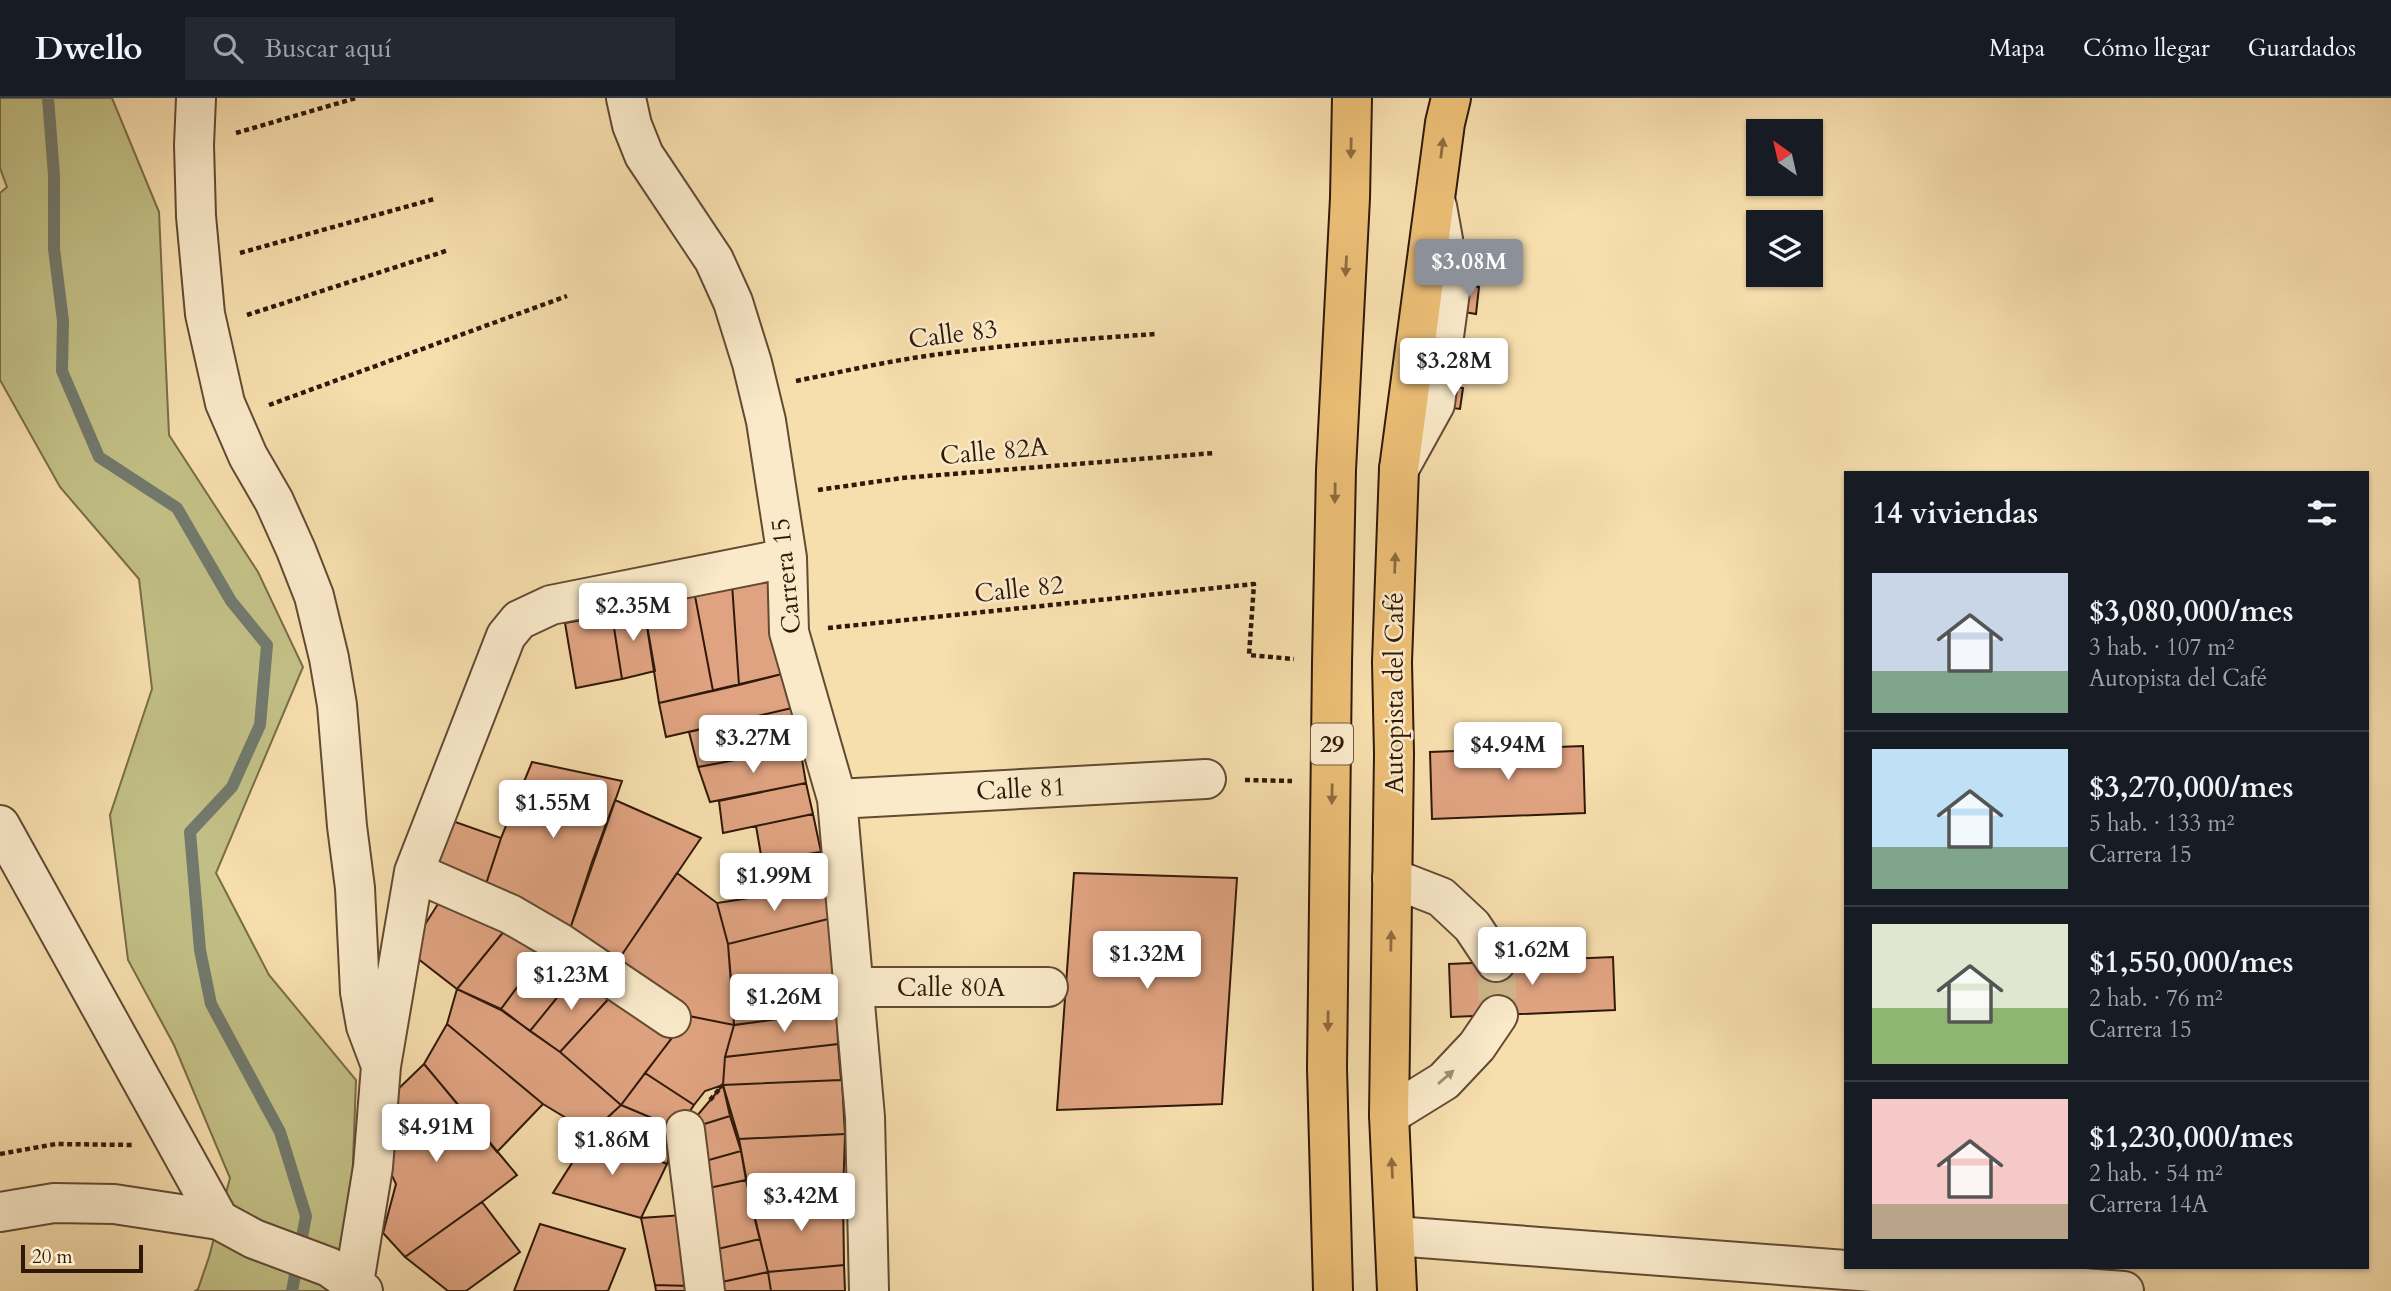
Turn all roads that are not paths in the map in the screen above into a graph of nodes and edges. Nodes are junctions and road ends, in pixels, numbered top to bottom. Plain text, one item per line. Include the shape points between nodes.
1 (196, 98) edge
2 (626, 98) edge
3 (1352, 98) edge
4 (1451, 98) edge
5 (787, 558) junction
6 (1206, 779) road end
7 (837, 799) junction
8 (0, 825) edge
9 (414, 872) junction
10 (1392, 878) junction
11 (1496, 962) tunnel mouth
12 (854, 987) junction
13 (1048, 987) dead end
14 (1498, 1015) tunnel mouth
15 (671, 1018) dead end
16 (381, 1066) junction
17 (1389, 1115) junction
18 (685, 1130) dead end
19 (0, 1212) edge
20 (219, 1220) junction
21 (1395, 1236) junction
22 (348, 1280) edge
23 (705, 1291) edge
24 (869, 1291) edge
25 (1333, 1291) edge
26 (1397, 1291) edge
27 (2124, 1291) edge

1 - 16 street via 194,145 207,328 225,403 296,550 314,596 329,658 355,888 360,992 366,1026
2 - 5 street, Carrera 15 via 644,155 714,260 733,302 766,421
3 -> 25 highway, 29 via 1332,663 1327,1068
10 -> 4 highway, Autopista del Café via 1392,662 1399,469
5 - 7 street, Carrera 15 via 789,632
5 - 9 street via 551,605 519,620 506,636
6 - 7 street, Calle 81
7 - 12 street, Carrera 15
8 - 20 street
9 - 15 street via 510,914
9 - 16 street
10 - 11 street via 1441,897 1472,926
17 -> 10 highway, Autopista del Café
12 - 13 street, Calle 80A
12 - 24 street, Carrera 15 via 865,1117
17 -> 14 street via 1444,1081
16 - 22 street via 373,1167
21 -> 17 highway, Autopista del Café
18 - 23 street
19 - 20 street via 54,1203 114,1204
20 - 22 street
21 - 26 highway, Autopista del Café
21 - 27 street

